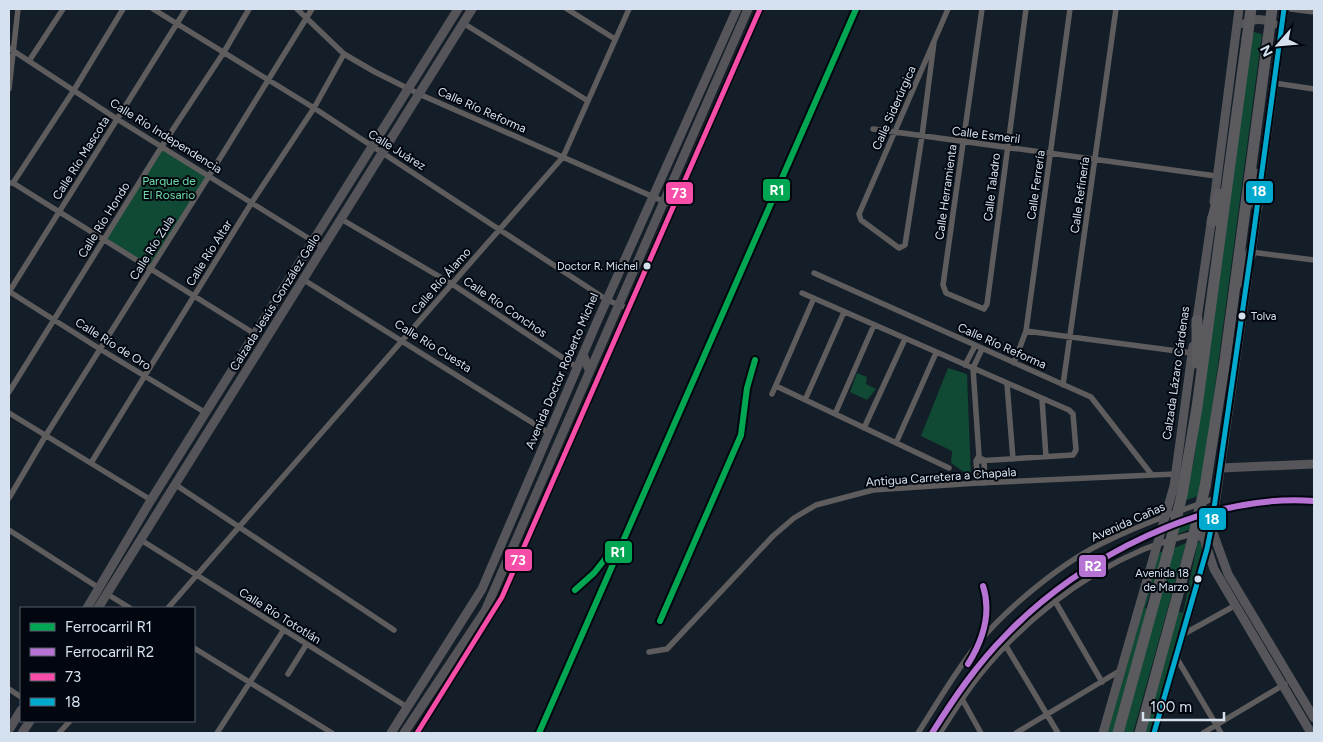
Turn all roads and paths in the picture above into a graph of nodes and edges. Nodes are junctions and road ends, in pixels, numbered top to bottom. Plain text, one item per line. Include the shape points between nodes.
1 (18, 9) edge
2 (63, 9) edge
3 (123, 9) edge
4 (153, 9) edge
5 (186, 9) edge
6 (249, 9) edge
7 (296, 9) edge
8 (312, 9) edge
9 (458, 9) edge
10 (472, 9) edge
11 (567, 9) edge
12 (628, 9) edge
13 (737, 9) edge
14 (748, 9) edge
15 (760, 9) edge
16 (948, 9) edge
17 (982, 9) edge
18 (1026, 9) edge
19 (1070, 9) edge
20 (1116, 9) edge
21 (1239, 9) edge
22 (1251, 9) edge
23 (1272, 9) edge
24 (1284, 9) edge
25 (1291, 9) edge
26 (1314, 12) edge
27 (306, 18) junction
28 (463, 23) junction
29 (177, 24) junction
30 (1237, 31) junction
31 (1281, 31) junction
32 (615, 39) junction
33 (934, 42) junction
34 (11, 50) edge
35 (224, 52) junction
36 (344, 54) junction
37 (29, 61) junction
38 (1264, 66) junction
39 (1240, 77) junction
40 (268, 79) junction
41 (1274, 83) junction
42 (408, 88) junction
43 (9, 89) edge
44 (1314, 89) edge
45 (74, 90) junction
46 (419, 94) junction
47 (588, 101) junction
48 (314, 108) junction
49 (117, 118) junction
50 (873, 129) dead end
51 (894, 133) junction
52 (922, 136) junction
53 (963, 142) junction
54 (162, 146) junction
55 (372, 147) junction
56 (1007, 147) junction
57 (383, 152) junction
58 (1050, 153) junction
59 (563, 157) junction
60 (1095, 159) junction
61 (210, 176) junction
62 (1216, 176) junction
63 (11, 183) edge
64 (653, 197) junction
65 (663, 201) junction
66 (252, 202) junction
67 (674, 206) junction
68 (1257, 207) junction
69 (59, 212) junction
70 (341, 219) junction
71 (1212, 222) junction
72 (500, 229) junction
73 (104, 240) junction
74 (313, 240) junction
75 (324, 248) junction
76 (1251, 252) junction
77 (1314, 260) edge
78 (151, 269) junction
79 (814, 273) dead end
80 (304, 280) junction
81 (452, 284) junction
82 (9, 292) edge
83 (802, 293) dead end
84 (194, 296) junction
85 (814, 298) junction
86 (607, 300) junction
87 (618, 304) junction
88 (986, 308) joint
89 (629, 309) junction
90 (844, 312) junction
91 (54, 320) junction
92 (1197, 320) junction
93 (874, 325) junction
94 (1026, 331) junction
95 (254, 334) junction
96 (1070, 338) junction
97 (905, 339) junction
98 (402, 341) junction
99 (975, 346) junction
100 (100, 349) junction
101 (982, 349) junction
102 (936, 353) junction
103 (1192, 353) junction
104 (584, 354) junction
105 (1225, 360) junction
106 (1014, 363) junction
107 (966, 365) junction
108 (578, 368) junction
109 (972, 368) junction
110 (589, 370) junction
111 (145, 376) junction
112 (1007, 384) junction
113 (1063, 385) junction
114 (776, 386) junction
115 (9, 392) edge
116 (772, 394) dead end
117 (1042, 399) junction
118 (805, 400) junction
119 (1197, 407) junction
120 (9, 413) edge
121 (206, 413) junction
122 (835, 414) junction
123 (864, 428) junction
124 (549, 433) junction
125 (46, 435) junction
126 (560, 438) junction
127 (570, 443) junction
128 (896, 443) junction
129 (1046, 457) junction
130 (980, 459) junction
131 (1013, 459) junction
132 (91, 463) junction
133 (1314, 464) edge
134 (949, 468) dead end
135 (1221, 468) junction
136 (169, 473) junction
137 (1175, 474) junction
138 (1152, 475) junction
139 (978, 483) junction
140 (985, 483) junction
141 (176, 485) junction
142 (9, 498) edge
143 (1216, 498) junction
144 (151, 500) junction
145 (162, 506) junction
146 (1166, 515) junction
147 (240, 526) junction
148 (1211, 529) junction
149 (9, 530) edge
150 (1196, 533) junction
151 (141, 540) junction
152 (1158, 544) junction
153 (1207, 549) junction
154 (198, 575) junction
155 (103, 591) junction
156 (1055, 602) junction
157 (1236, 605) junction
158 (88, 607) edge
159 (98, 607) edge
160 (128, 607) edge
161 (169, 607) edge
162 (394, 630) dead end
163 (284, 631) junction
164 (1182, 635) junction
165 (306, 645) junction
166 (1006, 646) junction
167 (195, 649) edge
168 (649, 652) dead end
169 (1176, 657) junction
170 (437, 660) junction
171 (448, 667) junction
172 (1122, 670) junction
173 (288, 674) dead end
174 (1292, 680) junction
175 (249, 682) junction
176 (1102, 682) junction
177 (1282, 685) junction
178 (9, 690) edge
179 (20, 696) edge
180 (962, 700) junction
181 (407, 707) junction
182 (20, 712) edge
183 (1047, 715) junction
184 (1314, 718) edge
185 (29, 722) edge
186 (69, 722) edge
187 (1216, 725) junction
188 (9, 730) edge
189 (22, 733) edge
190 (59, 733) edge
191 (217, 733) edge
192 (332, 733) edge
193 (391, 733) edge
194 (404, 733) edge
195 (417, 733) edge
196 (918, 733) edge
197 (940, 733) edge
198 (981, 733) edge
199 (1016, 733) edge
200 (1058, 733) edge
201 (1103, 733) edge
202 (1118, 733) edge
203 (1140, 733) edge
204 (1154, 733) edge
205 (1203, 733) edge
206 (1221, 733) edge
207 (1311, 733) edge

1 - 34 street
2 - 37 street
3 - 45 street
4 - 29 street, Calle Juárez
5 - 29 street, Calle Río Mascota
6 - 35 street, Calle Río Hondo
7 - 27 street, Calle Río Reforma
8 - 27 street, Calle Río Zula
9 - 42 main road, Calzada Jesús González Gallo
10 - 28 main road, Calzada Jesús González Gallo
11 - 32 street
12 - 32 street, Calle Río Álamo
13 - 64 main road, Avenida Doctor Roberto Michel
14 - 65 main road, Avenida Doctor Roberto Michel
15 - 67 main road
16 - 33 street, Calle Siderúrgica
17 - 53 street, Calle Herramienta
18 - 56 street, Calle Taladro
19 - 58 street, Calle Ferrería
20 - 60 street, Calle Refinería
21 - 30 main road, Calzada Lázaro Cárdenas
22 - 39 highway, Calzada Lázaro Cárdenas, bridge
23 - 38 highway, bridge
24 - 31 main road
25 - 26 street
27 - 36 street, Calle Río Reforma
27 - 40 street, Calle Río Zula
28 - 46 main road, Calzada Jesús González Gallo
28 - 47 street
29 - 35 street, Calle Juárez
29 - 49 street, Calle Río Mascota
30 - 31 main road via 1250,20 1259,19 1275,24
30 - 62 main road, Calzada Lázaro Cárdenas
31 - 41 main road
32 - 47 street, Calle Río Álamo
33 - 51 street, Calle Siderúrgica
33 - 52 street
34 - 37 street, Calle Río Independencia
34 - 43 street
35 - 40 street, Calle Juárez
35 - 54 street, Calle Río Hondo
36 - 42 street, Calle Río Reforma
36 - 48 street, Calle Río Altar
37 - 45 street, Calle Río Independencia
38 - 68 highway via 1255,181
38 - 105 highway
39 - 71 highway via 1234,92 1220,191
39 - 119 highway, Calzada Lázaro Cárdenas
40 - 48 street, Calle Juárez
40 - 61 street, Calle Río Zula
41 - 44 street
41 - 68 main road
42 - 46 street, Calle Río Reforma
42 - 55 main road, Calzada Jesús González Gallo
45 - 49 street, Calle Río Independencia
45 - 63 street
46 - 57 main road, Calzada Jesús González Gallo
46 - 59 street, Calle Río Reforma
47 - 59 street, Calle Río Álamo
48 - 55 street, Calle Juárez
48 - 66 street, Calle Río Altar
49 - 54 street, Calle Río Independencia
49 - 69 street, Calle Río Mascota
50 - 51 street, Calle Esmeril
51 - 52 street, Calle Esmeril
51 - 52 street, Calle Siderúrgica via 859,216 897,248 905,245
52 - 53 street, Calle Esmeril
53 - 56 street, Calle Esmeril
53 - 88 street, Calle Herramienta via 944,289 946,293
54 - 61 street, Calle Río Independencia
54 - 73 street, Calle Río Hondo
55 - 57 street, Calle Juárez
55 - 74 main road, Calzada Jesús González Gallo
56 - 58 street, Calle Esmeril
56 - 88 street, Calle Taladro
57 - 70 main road, Calzada Jesús González Gallo
57 - 72 street, Calle Juárez
58 - 60 street, Calle Esmeril
58 - 94 street, Calle Ferrería
59 - 64 street, Calle Río Reforma
59 - 72 street, Calle Río Álamo
60 - 62 street, Calle Esmeril
60 - 96 street, Calle Refinería
61 - 66 street, Calle Río Independencia
61 - 78 street, Calle Río Zula
62 - 71 main road, Calzada Lázaro Cárdenas
63 - 69 street
64 - 65 street, Calle Río Reforma
64 - 86 main road, Avenida Doctor Roberto Michel
65 - 67 street, Calle Río Reforma
65 - 87 main road, Avenida Doctor Roberto Michel
66 - 74 street, Calle Río Independencia
66 - 84 street, Calle Río Altar
67 - 89 main road
68 - 76 main road
69 - 73 street
69 - 82 street, Calle Río Mascota
70 - 75 main road, Calzada Jesús González Gallo
70 - 81 street, Calle Río Conchos
71 - 92 main road, Calzada Lázaro Cárdenas
72 - 81 street, Calle Río Álamo
72 - 86 street, Calle Juárez
73 - 78 street
73 - 91 street, Calle Río Hondo
74 - 75 street, Calle Río Independencia
74 - 95 main road, Calzada Jesús González Gallo
75 - 80 main road, Calzada Jesús González Gallo
76 - 77 street
76 - 105 highway via 1243,274
76 - 135 main road
78 - 84 street
78 - 100 street, Calle Río Zula
79 - 99 street, Calle Río Reforma
80 - 98 street, Calle Río Cuesta
80 - 141 main road, Calzada Jesús González Gallo
81 - 98 street, Calle Río Álamo
81 - 108 street, Calle Río Conchos
82 - 91 street, Calle Río de Oro
83 - 85 street
84 - 95 street
84 - 111 street, Calle Río Altar
85 - 90 street
85 - 114 street
86 - 87 street, Calle Juárez
86 - 104 main road, Avenida Doctor Roberto Michel
87 - 89 street, Calle Juárez
87 - 110 main road, Avenida Doctor Roberto Michel
89 - 127 main road
90 - 93 street
90 - 118 street
91 - 100 street, Calle Río de Oro
91 - 115 street, Calle Río Hondo
92 - 103 main road, Calzada Lázaro Cárdenas
92 - 119 highway
93 - 97 street
93 - 122 street
94 - 96 street
94 - 106 street, Calle Ferrería
95 - 121 main road, Calzada Jesús González Gallo
96 - 103 street
96 - 113 street, Calle Refinería
97 - 102 street
97 - 123 street
98 - 124 street, Calle Río Cuesta
98 - 147 street, Calle Río Álamo
99 - 101 street, Calle Río Reforma
99 - 107 street
100 - 111 street, Calle Río de Oro
100 - 125 street, Calle Río Zula
101 - 106 street, Calle Río Reforma
101 - 109 street
102 - 107 street
102 - 128 street
103 - 137 main road, Calzada Lázaro Cárdenas
104 - 108 main road, Avenida Doctor Roberto Michel
104 - 110 main road
105 - 203 highway, bridge via 1205,487
106 - 113 street, Calle Río Reforma
107 - 109 street
108 - 124 main road, Avenida Doctor Roberto Michel
109 - 112 street
109 - 130 street
110 - 126 main road, Avenida Doctor Roberto Michel
111 - 121 street, Calle Río de Oro
111 - 132 street, Calle Río Altar
112 - 117 street
112 - 131 street
113 - 138 street, Calle Río Reforma via 1091,397
114 - 116 street
114 - 118 street
117 - 129 street
117 - 129 street via 1071,412 1074,417 1074,454
118 - 122 street
119 - 202 highway, Calzada Lázaro Cárdenas, bridge via 1182,495
120 - 125 street
121 - 136 main road, Calzada Jesús González Gallo
122 - 123 street
123 - 128 street
124 - 170 main road, Avenida Doctor Roberto Michel via 482,589
125 - 132 street
125 - 142 street, Calle Río Zula
126 - 127 main road
126 - 171 main road, Avenida Doctor Roberto Michel via 485,611
127 - 195 main road via 502,597
128 - 134 street
129 - 131 street
130 - 131 street
130 - 139 street
130 - 140 street
132 - 144 street
133 - 135 main road
135 - 143 main road
136 - 144 main road, Calzada Jesús González Gallo
136 - 145 main road
137 - 138 street, Antigua Carretera a Chapala
137 - 146 main road, Calzada Lázaro Cárdenas
138 - 140 street, Antigua Carretera a Chapala
139 - 140 street, Antigua Carretera a Chapala
139 - 168 street, Antigua Carretera a Chapala via 874,490 804,511 773,536 667,649
141 - 145 main road, Calzada Jesús González Gallo
141 - 147 street
143 - 146 street, Avenida Cañas
143 - 148 main road
144 - 155 main road, Calzada Jesús González Gallo
145 - 151 main road, Calzada Jesús González Gallo
146 - 152 main road, Calzada Lázaro Cárdenas
146 - 196 street, Avenida Cañas via 1105,541 1033,590 964,661
147 - 154 street, Calle Río Álamo
147 - 162 street
148 - 150 street
148 - 153 main road
148 - 174 main road via 1228,574
149 - 155 street
150 - 152 street
150 - 153 main road via 1204,539
151 - 154 street, Calle Río Tototlán
151 - 155 main road, Calzada Jesús González Gallo
152 - 156 street via 1113,563
152 - 172 main road, Calzada Lázaro Cárdenas
153 - 157 main road via 1214,569
153 - 164 main road
154 - 161 street, Calle Río Álamo
154 - 163 street, Calle Río Tototlán
155 - 158 main road, Calzada Jesús González Gallo
155 - 159 main road, Calzada Jesús González Gallo
155 - 160 street
156 - 166 street
156 - 176 street
157 - 164 street
157 - 177 main road
163 - 165 street, Calle Río Tototlán
163 - 175 street
164 - 169 main road
165 - 173 street
165 - 181 street, Calle Río Tototlán
166 - 180 street
166 - 183 street
167 - 175 street
169 - 187 street
169 - 204 main road
170 - 171 main road
170 - 181 main road, Avenida Doctor Roberto Michel
171 - 194 main road, Avenida Doctor Roberto Michel
172 - 176 street
172 - 201 main road, Calzada Lázaro Cárdenas
174 - 177 street
174 - 184 main road
175 - 191 street
175 - 192 street
176 - 183 street
177 - 187 street
177 - 207 main road
178 - 179 street
180 - 197 street
180 - 198 street
181 - 193 main road, Avenida Doctor Roberto Michel
182 - 188 main road
183 - 199 street
183 - 200 street
185 - 189 main road
186 - 190 street
187 - 205 street
187 - 206 street

